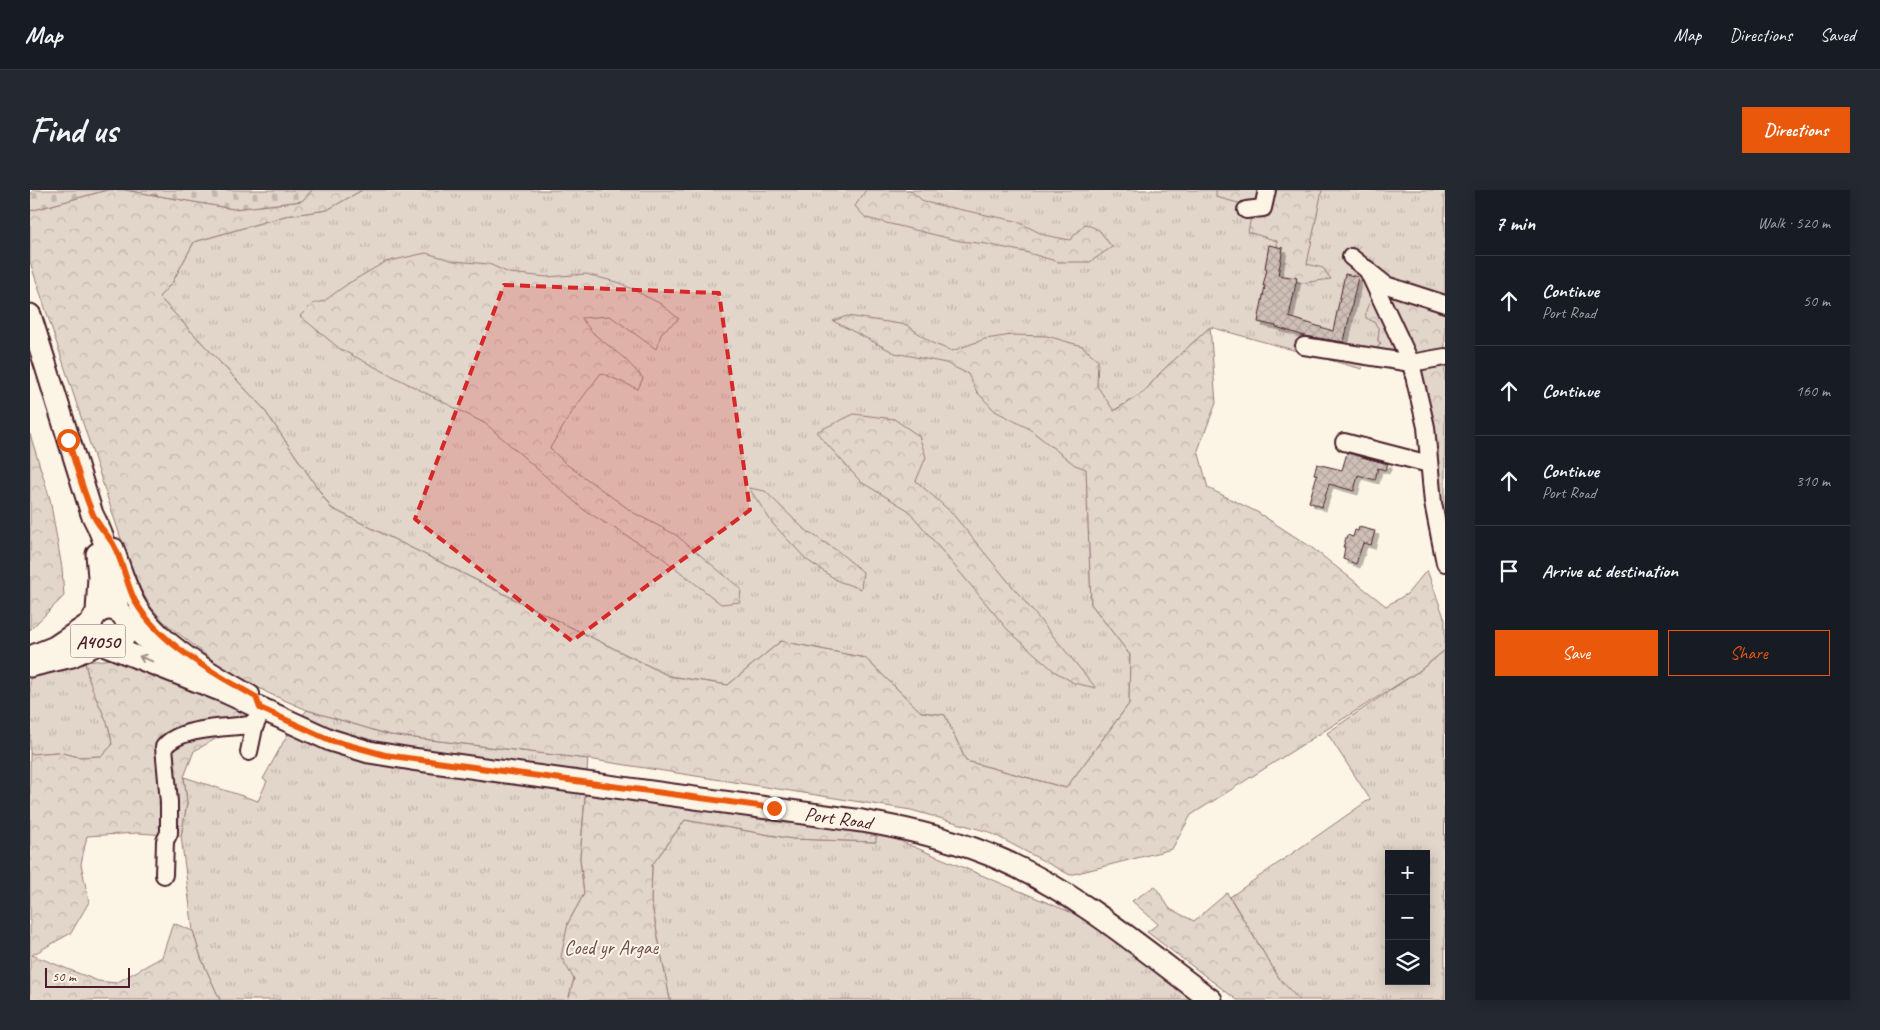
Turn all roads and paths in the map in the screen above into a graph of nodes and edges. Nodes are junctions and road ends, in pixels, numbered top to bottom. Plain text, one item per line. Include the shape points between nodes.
1 (1267, 190) edge
2 (1246, 210) dead end
3 (1351, 257) dead end
4 (1367, 270) junction
5 (1445, 304) edge
6 (30, 315) edge
7 (1304, 346) dead end
8 (1445, 357) edge
9 (1411, 363) junction
10 (1344, 442) dead end
11 (1429, 464) junction
12 (92, 514) junction
13 (1445, 563) edge
14 (108, 617) junction
15 (103, 644) junction
16 (30, 657) edge
17 (30, 666) edge
18 (223, 691) junction
19 (261, 713) junction
20 (249, 752) dead end
21 (164, 875) dead end
22 (1211, 1000) edge

1 - 2 street via 1264,208
3 - 4 street
4 - 5 street via 1386,285
4 - 9 street
6 - 12 main road, A4050
7 - 9 street
8 - 9 street
9 - 11 street via 1426,427
10 - 11 street
11 - 13 street
12 - 14 main road, A4050
12 - 19 street via 114,545 135,599 146,617 190,656 256,697
14 - 15 main road, A4050 via 92,634
14 - 15 main road, A4050 via 125,634 112,645
14 - 16 main road via 55,648
14 - 18 main road, Port Road / A4050
15 - 17 main road via 72,656
18 -> 15 main road, Port Road / A4050
18 - 19 main road, Port Road / A4050
19 - 20 street
19 - 21 street via 250,725 177,736 164,747 169,802
19 - 22 main road, Port Road / A4050 via 330,740 385,755 803,812 934,836 1003,861 1071,897

